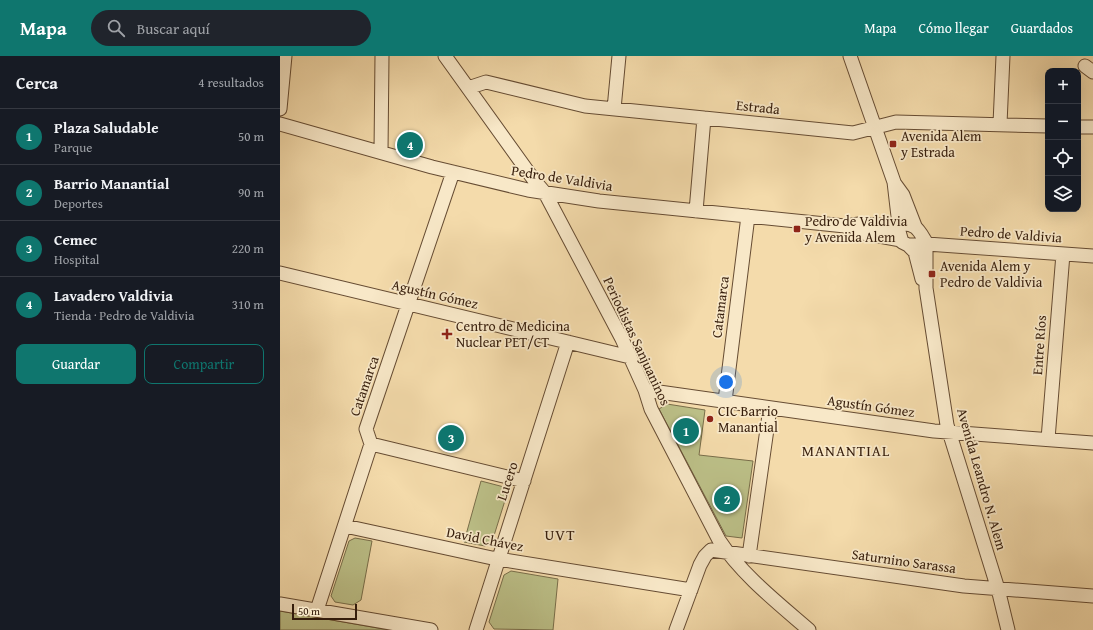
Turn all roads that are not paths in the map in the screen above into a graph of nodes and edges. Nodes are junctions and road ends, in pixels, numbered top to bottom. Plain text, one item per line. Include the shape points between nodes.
1 (284, 56) edge
2 (382, 56) edge
3 (444, 56) edge
4 (619, 56) edge
5 (850, 56) edge
6 (1003, 56) edge
7 (468, 88) junction
8 (280, 108) edge
9 (614, 109) junction
10 (704, 118) junction
11 (1093, 123) edge
12 (280, 124) edge
13 (1000, 124) junction
14 (1045, 126) edge
15 (1081, 126) edge
16 (874, 127) junction
17 (1093, 127) edge
18 (380, 152) junction
19 (453, 172) junction
20 (894, 182) junction
21 (545, 193) junction
22 (696, 210) junction
23 (748, 216) junction
24 (845, 226) junction
25 (899, 226) junction
26 (915, 226) junction
27 (904, 242) junction
28 (926, 245) junction
29 (1063, 254) junction
30 (1093, 256) edge
31 (280, 273) edge
32 (926, 288) junction
33 (408, 304) junction
34 (568, 342) junction
35 (630, 357) junction
36 (645, 390) junction
37 (725, 401) junction
38 (770, 408) junction
39 (950, 432) junction
40 (1048, 439) junction
41 (1093, 443) edge
42 (371, 444) junction
43 (524, 481) junction
44 (345, 526) junction
45 (728, 553) junction
46 (749, 556) junction
47 (499, 559) junction
48 (998, 589) junction
49 (691, 590) junction
50 (1093, 596) edge
51 (280, 604) edge
52 (317, 610) junction
53 (431, 630) edge
54 (476, 630) edge
55 (676, 630) edge
56 (809, 630) edge
57 (1008, 630) edge

1 - 8 street
2 - 18 street
3 - 7 street, Periodistas Sanjuaninos
4 - 9 street
5 - 16 street
6 - 13 street
7 - 9 street, Estrada via 486,82 585,106
7 - 21 street, Periodistas Sanjuaninos
9 - 10 street, Estrada
10 - 16 street, Estrada via 853,133
10 - 22 street
11 - 17 street
12 - 18 street, Pedro de Valdivia
13 - 14 street, Estrada
13 - 16 street, Estrada via 896,122
15 - 17 street
16 - 20 street
18 - 19 street, Pedro de Valdivia
19 - 21 street, Pedro de Valdivia
19 - 33 street, Catamarca
20 - 25 street
20 - 26 street via 903,195
21 - 22 street, Pedro de Valdivia
21 - 35 street, Periodistas Sanjuaninos
22 - 23 street, Pedro de Valdivia
23 - 24 street, Pedro de Valdivia
23 - 37 street, Catamarca
24 - 25 street, Pedro de Valdivia
24 - 27 street, Pedro de Valdivia via 858,232
25 - 26 street, Pedro de Valdivia
25 - 27 street, Avenida Leandro N. Alem
26 - 28 street
27 - 28 street, Pedro de Valdivia
27 - 32 street, Avenida Leandro N. Alem via 915,252
28 - 29 street, Pedro de Valdivia
28 - 32 street, Avenida Leandro N. Alem
29 - 30 street, Pedro de Valdivia
29 - 40 street, Entre Ríos
31 - 33 street, Agustín Gómez
32 - 39 street, Avenida Leandro N. Alem
33 - 34 street, Agustín Gómez
33 - 42 street, Catamarca via 366,429
34 - 35 street, Agustín Gómez
34 - 43 street, Lucero
35 - 36 street, Periodistas Sanjuaninos
36 - 37 street, Agustín Gómez
36 - 45 street, Periodistas Sanjuaninos via 654,415 713,530
37 - 38 street, Agustín Gómez
38 - 39 street, Agustín Gómez
38 - 46 street
39 - 40 street, Agustín Gómez
39 - 48 street, Avenida Leandro N. Alem
40 - 41 street, Agustín Gómez
42 - 43 street
42 - 44 street, Catamarca
43 - 47 street, Lucero
44 - 47 street, David Chávez
44 - 52 street, Catamarca
45 - 46 street, Saturnino Sarassa
45 - 49 street, Saturnino Sarassa via 711,550 702,560
45 - 56 street, Periodistas Sanjuaninos via 770,596
46 - 48 street, Saturnino Sarassa
47 - 49 street, David Chávez
47 - 54 street, Lucero
48 - 50 street, Saturnino Sarassa
48 - 57 street, Avenida Leandro N. Alem
49 - 55 street
51 - 52 street
52 - 53 street

